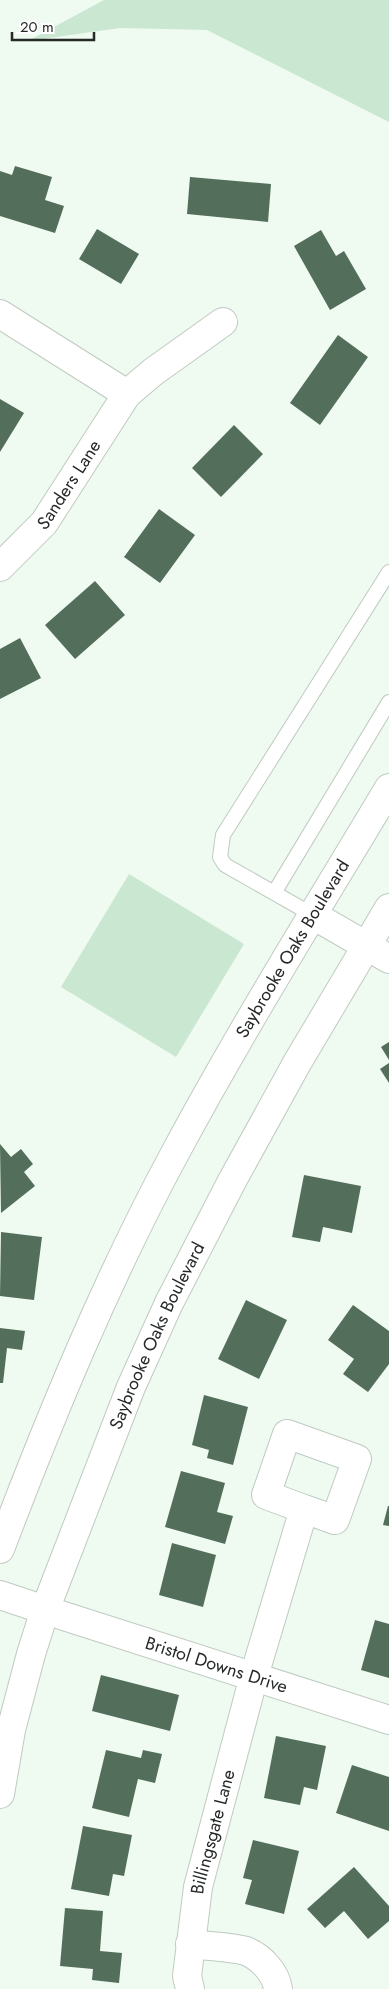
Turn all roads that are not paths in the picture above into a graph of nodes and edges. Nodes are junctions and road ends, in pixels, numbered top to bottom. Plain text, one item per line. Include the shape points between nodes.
1 (0, 314) edge
2 (223, 322) dead end
3 (127, 394) junction
4 (0, 567) edge
5 (389, 572) edge
6 (389, 702) edge
7 (389, 788) edge
8 (274, 893) junction
9 (389, 908) edge
10 (312, 915) junction
11 (378, 953) edge
12 (304, 1509) dead end
13 (0, 1548) edge
14 (0, 1595) edge
15 (45, 1610) junction
16 (254, 1676) junction
17 (389, 1720) edge
18 (0, 1794) edge
19 (190, 1944) junction
20 (190, 1989) edge
21 (278, 1989) edge

1 - 3 street
2 - 3 street, Sanders Lane
3 - 4 street, Sanders Lane via 44,523
5 - 8 lane via 223,835 220,857 225,865
6 - 8 lane
7 - 10 street, Saybrooke Oaks Boulevard
8 - 10 lane
9 - 11 street, Saybrooke Oaks Boulevard
10 - 11 street
10 - 13 street, Saybrooke Oaks Boulevard via 173,1156 118,1266
11 - 15 street, Saybrooke Oaks Boulevard via 297,1062 169,1303 131,1387
12 - 16 street, Billingsgate Lane
14 - 15 street, Bristol Downs Drive
15 - 16 street, Bristol Downs Drive
15 - 18 street, Saybrooke Oaks Boulevard via 11,1730
16 - 17 street, Bristol Downs Drive
16 - 19 street, Billingsgate Lane via 198,1887
19 - 20 street, Billingsgate Lane via 187,1976
19 - 21 street via 246,1951 264,1962 277,1980

